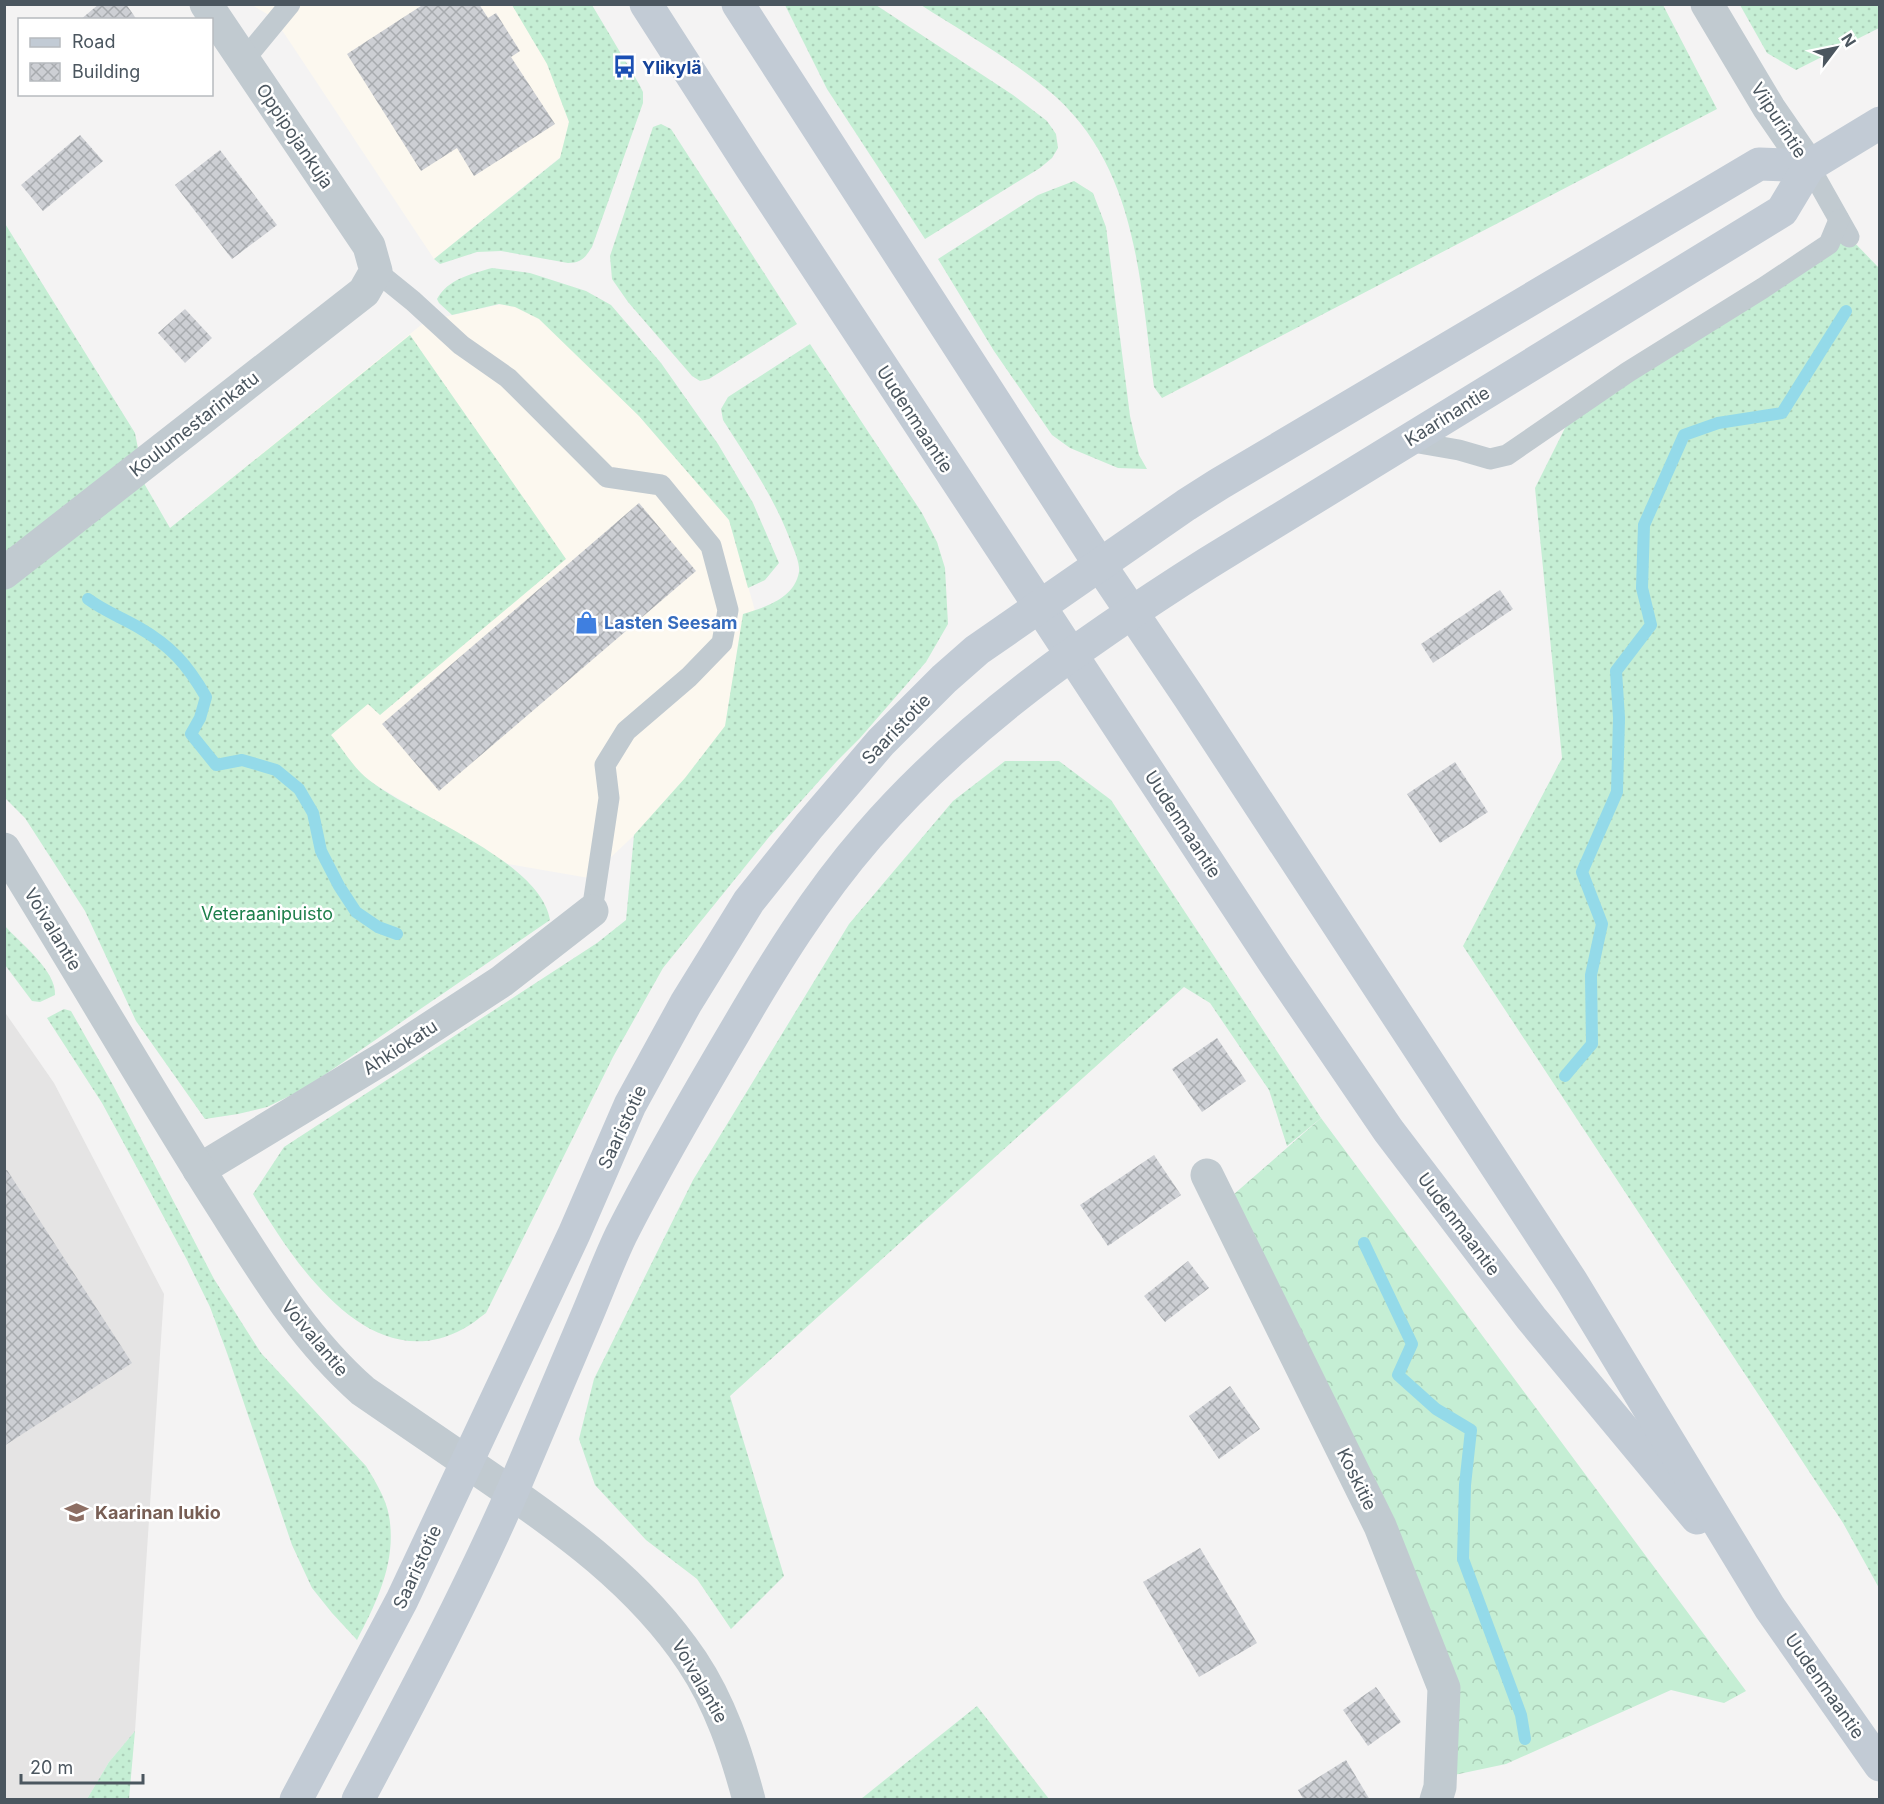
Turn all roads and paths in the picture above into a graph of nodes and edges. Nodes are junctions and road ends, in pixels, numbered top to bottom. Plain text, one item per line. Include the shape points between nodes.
1 (206, 4) edge
2 (290, 4) edge
3 (646, 4) edge
4 (738, 4) edge
5 (1707, 4) edge
6 (244, 60) junction
7 (1880, 123) edge
8 (1809, 166) junction
9 (376, 271) junction
10 (1407, 441) junction
11 (1100, 565) junction
12 (4, 573) edge
13 (1039, 607) junction
14 (1131, 612) junction
15 (1071, 653) junction
16 (4, 849) edge
17 (592, 911) joint
18 (199, 1170) junction
19 (1206, 1175) dead end
20 (466, 1461) junction
21 (512, 1493) junction
22 (1770, 1608) junction
23 (1880, 1765) edge
24 (296, 1800) edge
25 (358, 1800) edge
26 (749, 1800) edge
27 (1436, 1800) edge

1 - 6 street, Oppipojankuja
2 - 6 lane
3 - 13 main road, Uudenmaantie
4 - 11 main road, Uudenmaantie
5 - 8 street, Viipurintie
6 - 9 street, Oppipojankuja via 369,246
7 - 8 main road, Kaarinantie
8 - 10 main road, Kaarinantie via 1782,211
8 - 10 lane, Viipurintie via 1844,228 1829,244 1507,454 1490,459
8 - 11 main road via 1759,164 1219,484
9 - 12 street, Koulumestarinkatu via 364,292
9 - 17 lane via 460,345 508,378 607,477 661,485 711,546 728,610 722,643 626,731 605,765 609,798
10 - 14 main road, Kaarinantie
11 - 13 main road, Saaristotie
11 - 14 main road, Uudenmaantie
13 - 15 main road, Uudenmaantie
13 - 20 main road, Saaristotie via 977,650 889,734 748,901 630,1105 574,1234
14 - 15 main road, Kaarinantie
14 - 22 main road, Uudenmaantie via 1572,1281
15 - 21 main road via 972,732 911,789 818,897 693,1103 620,1238
15 - 22 main road, Uudenmaantie via 1388,1130 1531,1318
16 - 18 street, Voivalantie
17 - 18 street, Ahkiokatu via 492,987
18 - 20 street, Voivalantie via 297,1322 336,1367 363,1391
19 - 27 street, Koskitie via 1380,1526 1444,1688 1440,1787
20 - 21 street, Voivalantie
20 - 24 main road, Saaristotie via 402,1600
21 - 25 main road
21 - 26 street, Voivalantie via 603,1562 664,1623 693,1662 728,1730
22 - 23 main road, Uudenmaantie

